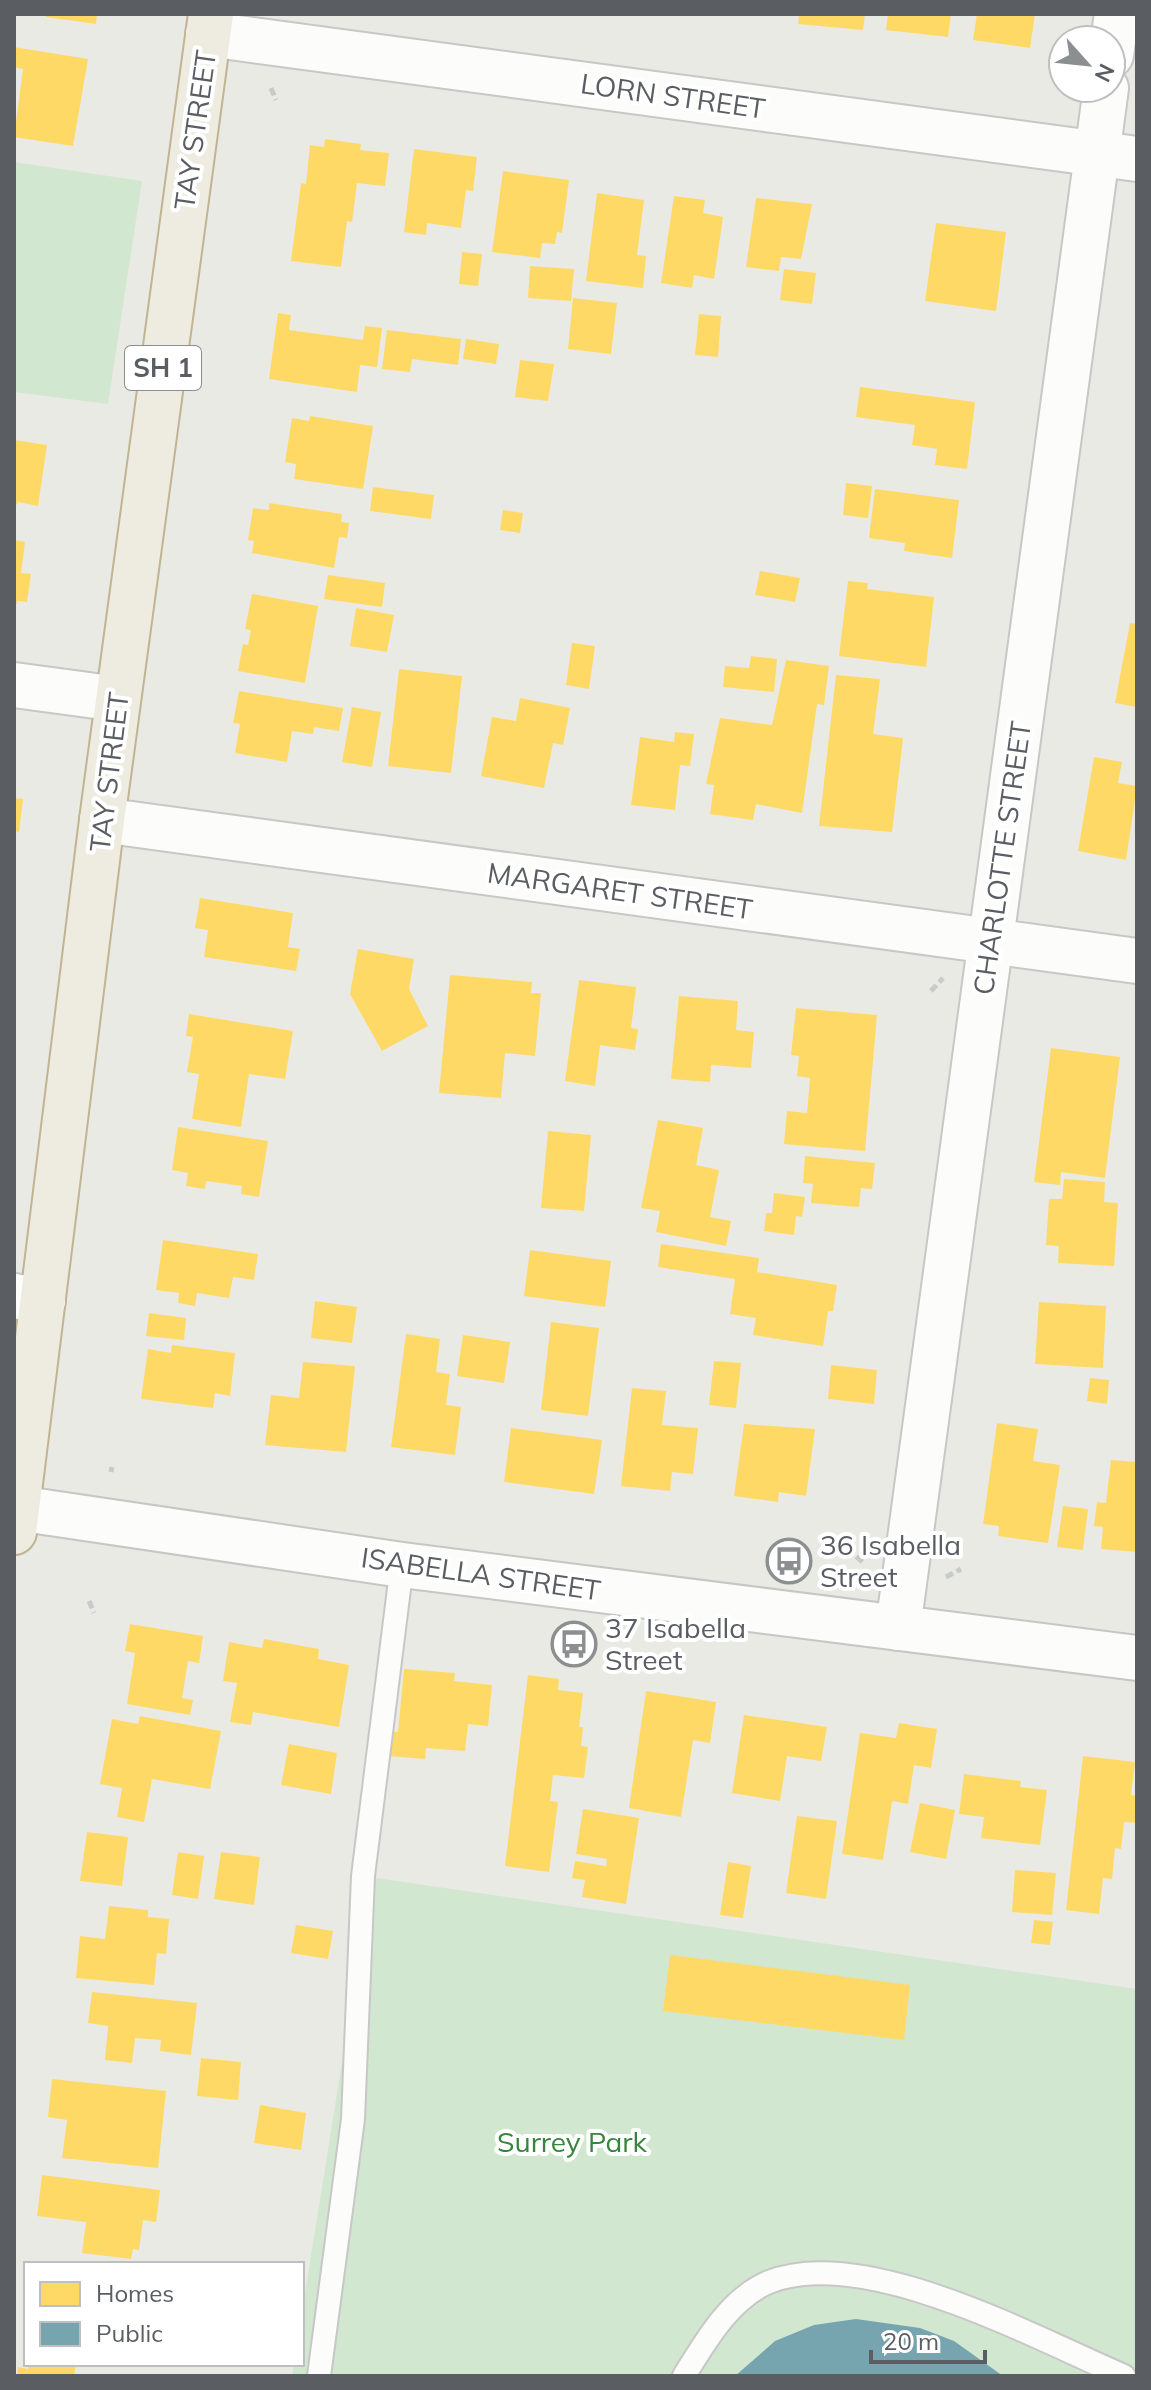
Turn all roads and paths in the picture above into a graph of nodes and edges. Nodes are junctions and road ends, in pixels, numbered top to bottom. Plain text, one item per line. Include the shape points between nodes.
1 (209, 24) edge
2 (271, 88) dead end
3 (276, 100) dead end
4 (1109, 104) edge
5 (1117, 156) edge
6 (14, 685) edge
7 (118, 699) junction
8 (102, 820) junction
9 (991, 940) junction
10 (1137, 961) edge
11 (28, 1298) edge
12 (15, 1520) edge
13 (847, 1549) dead end
14 (865, 1564) dead end
15 (402, 1565) junction
16 (961, 1569) dead end
17 (945, 1577) dead end
18 (89, 1601) dead end
19 (94, 1613) dead end
20 (898, 1628) junction
21 (1137, 1658) edge
22 (319, 2376) edge
23 (684, 2376) edge
24 (1124, 2376) edge

1 - 5 street, LORN STREET
1 - 7 highway, TAY STREET / SH 1
2 - 3 path
4 - 5 street, CHARLOTTE STREET
5 - 9 street, CHARLOTTE STREET
6 - 7 street
7 - 8 highway, TAY STREET / SH 1
8 - 9 street, MARGARET STREET
8 - 11 highway, TAY STREET / SH 1
9 - 10 street, MARGARET STREET
9 - 20 street, CHARLOTTE STREET
11 - 12 highway, TAY STREET / SH 1
12 - 15 street, ISABELLA STREET
13 - 14 path
15 - 20 street, ISABELLA STREET
15 - 22 lane via 363,1876 353,2119
16 - 17 path
18 - 19 path
20 - 21 street, ISABELLA STREET
23 - 24 lane via 707,2339 748,2294 769,2282 818,2274 919,2289

